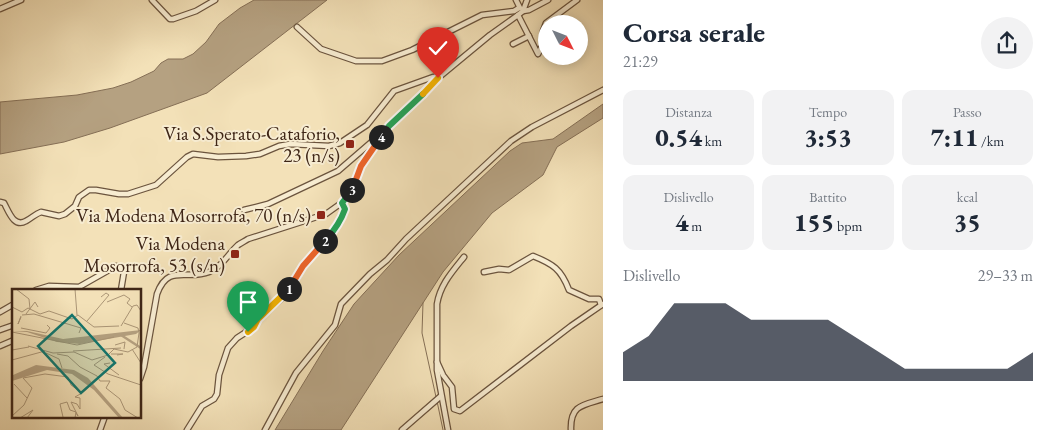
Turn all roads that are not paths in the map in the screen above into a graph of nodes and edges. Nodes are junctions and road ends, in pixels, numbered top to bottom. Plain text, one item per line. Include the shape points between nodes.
1 (21, 0) edge
2 (152, 0) edge
3 (215, 0) edge
4 (516, 0) edge
5 (527, 0) edge
6 (548, 0) edge
7 (578, 0) edge
8 (0, 9) edge
9 (521, 9) junction
10 (518, 15) junction
11 (297, 27) dead end
12 (529, 36) junction
13 (514, 44) dead end
14 (438, 78) junction
15 (603, 90) edge
16 (389, 127) junction
17 (0, 202) edge
18 (342, 203) junction
19 (244, 210) dead end
20 (464, 257) dead end
21 (484, 272) dead end
22 (39, 289) edge
23 (121, 289) edge
24 (602, 304) edge
25 (12, 305) edge
26 (0, 312) edge
27 (12, 326) edge
28 (0, 330) edge
29 (12, 341) edge
30 (0, 346) edge
31 (438, 362) junction
32 (141, 376) edge
33 (440, 397) junction
34 (603, 399) edge
35 (104, 418) edge
36 (100, 430) edge
37 (187, 430) edge
38 (265, 430) edge
39 (402, 430) edge
40 (448, 430) edge
41 (571, 430) edge

1 - 8 street
2 - 3 street via 173,19
4 - 9 street
5 - 9 street
6 - 9 street via 529,10
7 - 12 street via 546,23 543,31 545,40 538,54
9 - 10 street
9 - 11 street via 482,15 412,50 382,61 356,61 321,49
10 - 12 street
10 - 14 street
12 - 13 street
14 - 16 street
14 - 17 street via 394,91 367,125 340,143 329,146 290,144 246,156 193,154 156,185 128,194 89,190 65,214 41,212 24,223 14,220 4,203
15 - 38 street via 511,141 370,274 341,304 335,325 296,373
16 - 18 street via 361,166 353,189
16 - 19 street via 338,171 268,204
18 - 32 street via 326,214 248,239 210,272 178,274 160,284
18 - 37 street via 345,209 337,226 303,266 294,284 258,319 254,327 228,348 217,394 202,406
20 - 31 street via 445,281 438,297
21 - 24 street via 509,270 533,256 557,269 569,290 589,299 599,299
22 - 23 street via 49,286 79,287 116,266 124,272
24 - 31 street via 464,409 454,409 452,387
25 - 26 street
27 - 28 street
29 - 30 street
31 - 33 street
33 - 39 street
33 - 40 street
34 - 41 street via 580,406 571,420
35 - 36 street

